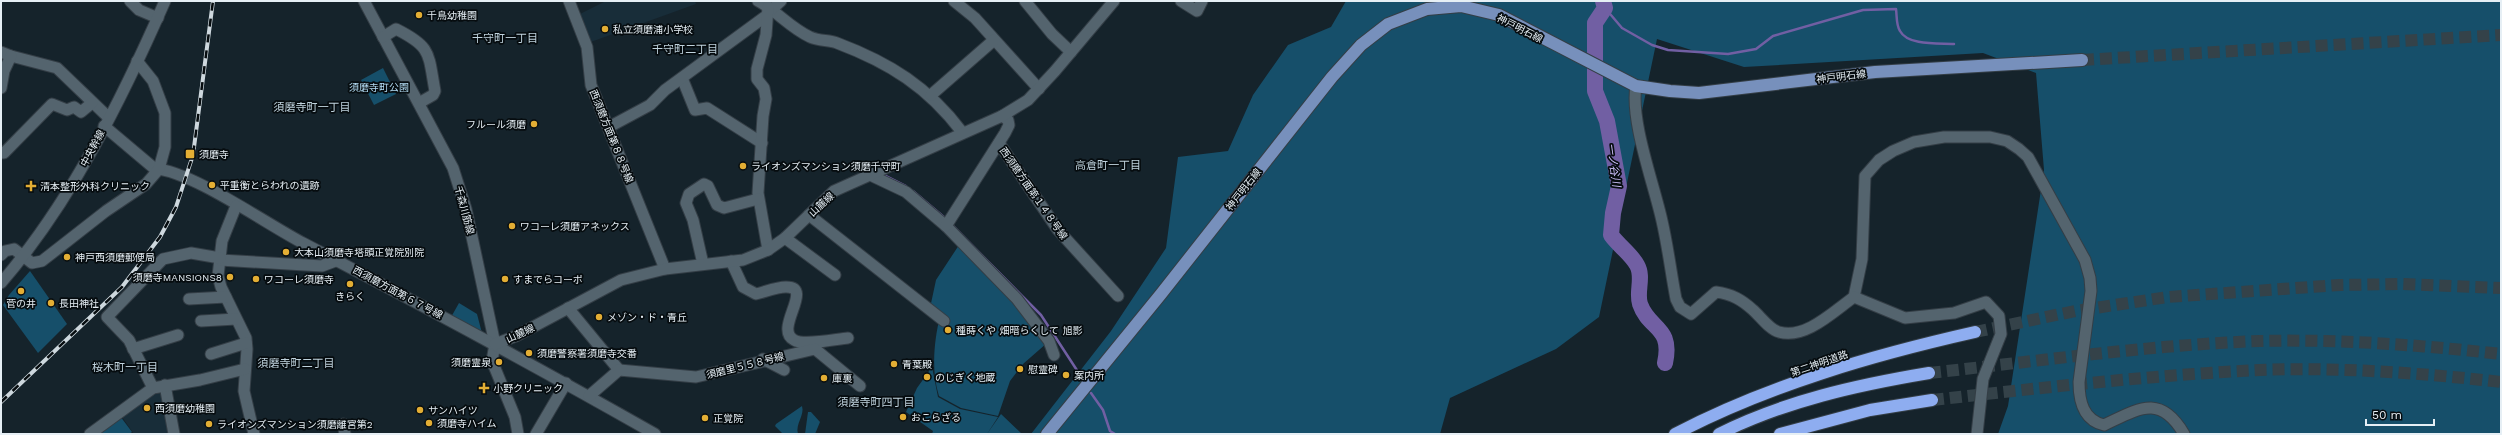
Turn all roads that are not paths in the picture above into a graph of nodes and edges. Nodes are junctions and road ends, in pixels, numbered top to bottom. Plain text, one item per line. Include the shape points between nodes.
1 (130, 1) edge
2 (165, 1) edge
3 (364, 1) edge
4 (569, 1) edge
5 (758, 1) edge
6 (781, 1) edge
7 (954, 1) edge
8 (1025, 1) edge
9 (1114, 1) edge
10 (1181, 1) edge
11 (1202, 1) edge
12 (768, 11) junction
13 (158, 18) junction
14 (383, 37) junction
15 (994, 40) junction
16 (1, 52) edge
17 (1071, 52) junction
18 (11, 56) junction
19 (2082, 60) tunnel mouth
20 (136, 61) junction
21 (3, 71) edge
22 (682, 78) junction
23 (1636, 86) junction
24 (1, 88) edge
25 (1039, 89) junction
26 (931, 96) junction
27 (419, 102) junction
28 (92, 103) junction
29 (1002, 116) junction
30 (106, 121) junction
31 (609, 127) junction
32 (962, 132) junction
33 (762, 143) junction
34 (999, 143) junction
35 (1, 153) edge
36 (159, 169) junction
37 (868, 174) junction
38 (758, 200) junction
39 (236, 206) junction
40 (809, 215) junction
41 (948, 223) junction
42 (785, 238) junction
43 (768, 250) junction
44 (1, 255) edge
45 (24, 257) junction
46 (220, 259) junction
47 (338, 260) junction
48 (731, 261) junction
49 (703, 264) junction
50 (665, 268) junction
51 (835, 276) dead end
52 (1, 283) edge
53 (1118, 296) dead end
54 (226, 297) junction
55 (1854, 297) junction
56 (189, 299) dead end
57 (568, 308) junction
58 (236, 319) junction
59 (201, 321) dead end
60 (944, 321) dead end
61 (1976, 332) tunnel mouth
62 (178, 335) dead end
63 (848, 338) dead end
64 (246, 343) junction
65 (495, 344) junction
66 (133, 349) junction
67 (211, 354) dead end
68 (1054, 355) dead end
69 (763, 359) junction
70 (245, 369) junction
71 (619, 370) junction
72 (784, 370) dead end
73 (1929, 373) tunnel mouth
74 (566, 383) junction
75 (165, 385) junction
76 (860, 386) dead end
77 (153, 388) junction
78 (589, 396) junction
79 (1932, 400) tunnel mouth
80 (90, 434) edge
81 (174, 434) edge
82 (254, 434) edge
83 (518, 434) edge
84 (536, 434) edge
85 (655, 434) edge
86 (1047, 434) edge
87 (1675, 434) edge
88 (1719, 434) edge
89 (1780, 434) edge
90 (1977, 434) edge
91 (2184, 434) edge

1 - 13 street via 139,10
2 - 13 street, 中央幹線
3 - 14 street, 千森川筋線
4 - 31 street, 西須磨方面第８８号線 via 587,47 591,85
5 - 12 street
6 - 12 street
7 - 15 street via 975,18
8 - 17 street via 1052,34
9 - 17 street, 山麓線
10 - 11 street via 1197,11
12 - 22 street
12 - 26 street via 811,37 836,42 897,71
12 - 33 street via 766,35 757,69 757,79 764,88 766,100 762,116
13 - 20 street, 中央幹線
14 - 27 street, 千森川筋線
14 - 27 street via 396,29 416,39 429,54 435,91 433,95
15 - 25 street
15 - 26 street
16 - 18 street, 西須磨方面第６７号線
17 - 25 street, 山麓線
18 - 21 street
18 - 28 street, 西須磨方面第６７号線 via 57,68
19 - 23 main road, 神戸明石線 via 1875,72 1699,93
20 - 30 street, 中央幹線
20 - 36 street via 153,81 165,113 167,136
21 - 24 street
22 - 31 street via 650,105
22 - 33 street via 695,110 707,108
23 - 55 street via 1634,99 1663,221 1676,300 1680,307 1691,314 1716,292 1728,293 1743,301 1778,332 1794,334 1814,325
23 - 86 main road, 神戸明石線 via 1499,16 1461,6 1426,9 1388,24 1361,45 1332,77
25 - 29 street, 山麓線 via 1028,100
26 - 32 street
27 - 65 street, 千森川筋線 via 453,168 466,209
28 - 30 street, 西須磨方面第６７号線
28 - 35 street via 81,112 52,104 4,153
29 - 32 street, 山麓線
29 - 34 street via 1008,120 1009,125
30 - 36 street, 西須磨方面第６７号線 via 155,169
30 - 45 street, 中央幹線 via 65,200
31 - 50 street, 西須磨方面第８８号線
32 - 37 street, 山麓線
33 - 38 street
34 - 41 street
34 - 53 street, 西須磨方面第１４８号線 via 1058,230
36 - 39 street, 西須磨方面第６７号線 via 181,176
36 - 45 street via 146,184 106,211 42,261 32,263
37 - 40 street, 山麓線 via 834,191
37 - 41 street via 906,192
38 - 43 street
38 - 49 street via 724,208 717,205 708,186 704,184 689,194 686,203 693,220
39 - 46 street via 222,242
39 - 47 street, 西須磨方面第６７号線
40 - 42 street, 山麓線
40 - 60 street
41 - 68 street via 1017,299 1049,341
42 - 43 street, 山麓線
42 - 51 street
43 - 48 street, 山麓線 via 743,260
44 - 45 street via 14,249
45 - 52 street, 中央幹線
46 - 47 street via 322,266
46 - 54 street via 218,276
46 - 66 street via 191,253 163,259 107,317 129,340
47 - 65 street, 西須磨方面第６７号線
48 - 49 street, 山麓線
48 - 63 street via 743,287 756,294 785,287 796,293 797,301 786,326 789,336 794,340 803,342
49 - 50 street, 山麓線
50 - 57 street, 山麓線 via 621,280
54 - 56 street
54 - 58 street
55 - 90 street via 1905,318 1954,313 1986,302 1999,316 2001,334 1983,379
55 - 91 street via 1862,259 1865,176 1879,160 1914,142 1944,137 1990,137 2007,141 2028,157 2085,260 2091,291 2079,394 2087,416 2093,422 2104,425 2135,410 2159,408 2174,418
57 - 65 street, 山麓線 via 516,336
57 - 71 street
58 - 59 street
58 - 64 street
61 - 87 highway, 第二神明道路 via 1838,368 1732,408
62 - 66 street
64 - 67 street
64 - 70 street
65 - 74 street, 西須磨方面第６７号線
65 - 83 street, 千森川筋線 via 492,361 515,416
66 - 77 street
69 - 71 street, 須磨里５５８号線 via 696,377
69 - 72 street
69 - 76 street, 須磨里５５８号線 via 815,349
70 - 75 street
70 - 82 street via 244,391
71 - 78 street
73 - 88 highway via 1822,395 1776,410
74 - 78 street, 西須磨方面第６７号線
74 - 84 street
75 - 77 street
75 - 81 street
77 - 80 street
78 - 85 street, 西須磨方面第６７号線
79 - 89 highway via 1870,410

